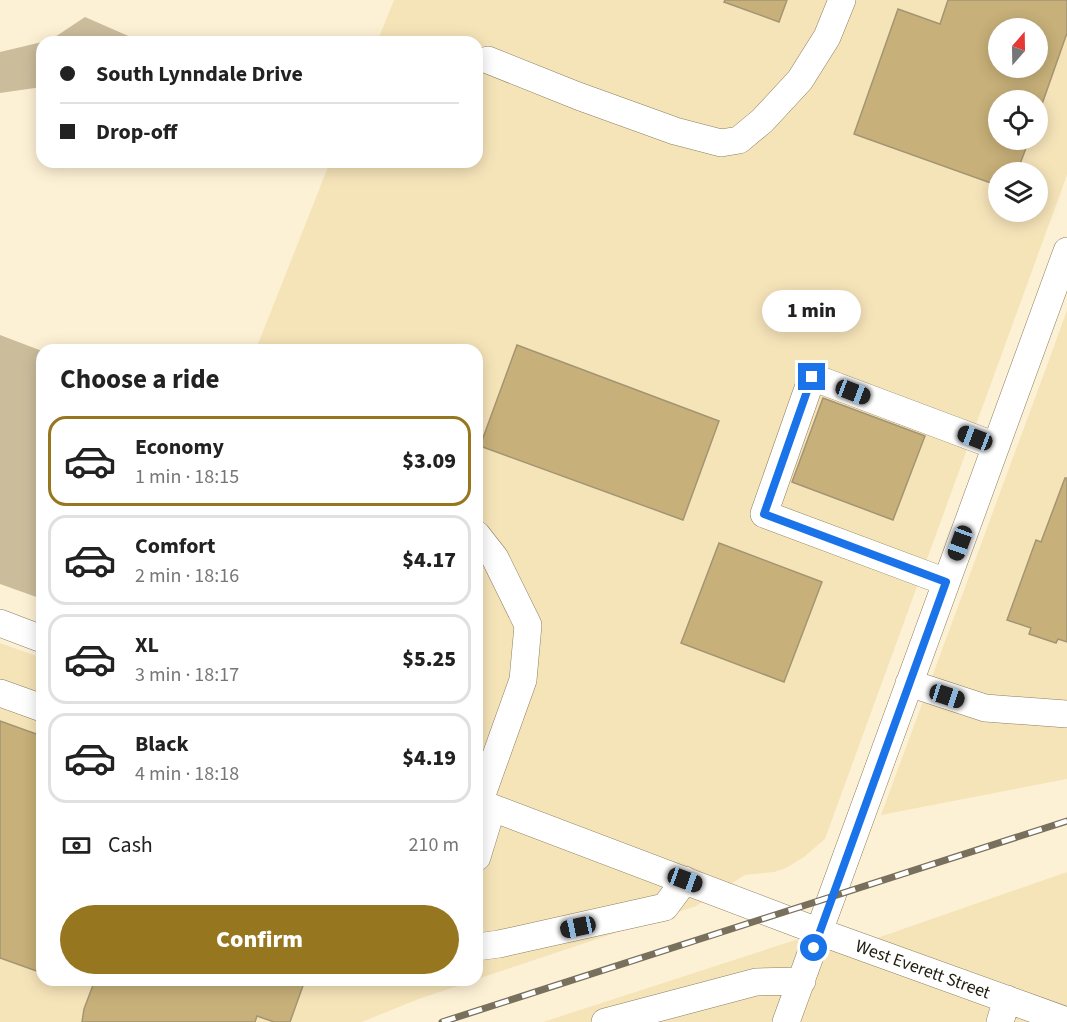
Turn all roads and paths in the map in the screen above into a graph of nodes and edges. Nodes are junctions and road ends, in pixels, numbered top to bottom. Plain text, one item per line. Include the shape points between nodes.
1 (842, 0) edge
2 (488, 60) dead end
3 (1067, 251) edge
4 (1056, 317) edge
5 (996, 446) junction
6 (483, 543) edge
7 (946, 582) junction
8 (0, 623) edge
9 (36, 637) edge
10 (909, 683) junction
11 (0, 693) edge
12 (36, 706) edge
13 (1067, 714) edge
14 (483, 804) edge
15 (685, 880) junction
16 (820, 932) junction
17 (483, 946) edge
18 (802, 981) junction
19 (1003, 1011) edge
20 (1067, 1021) edge
21 (605, 1022) edge
22 (786, 1022) edge

1 - 2 street via 827,37 800,80 740,140 721,143 675,131
3 - 4 street
4 - 5 street
5 - 7 street
5 - 7 street via 812,377 764,514
6 - 14 street via 495,558 528,625 523,680
7 - 10 street
8 - 9 street
10 - 13 street via 985,708
10 - 16 street
11 - 12 street
14 - 15 street, West Everett Street
15 - 16 street, West Everett Street
15 - 17 street via 665,907
16 - 18 street
16 - 19 street, West Everett Street
18 - 21 street via 756,982
18 - 22 street
19 - 20 street, West Everett Street

